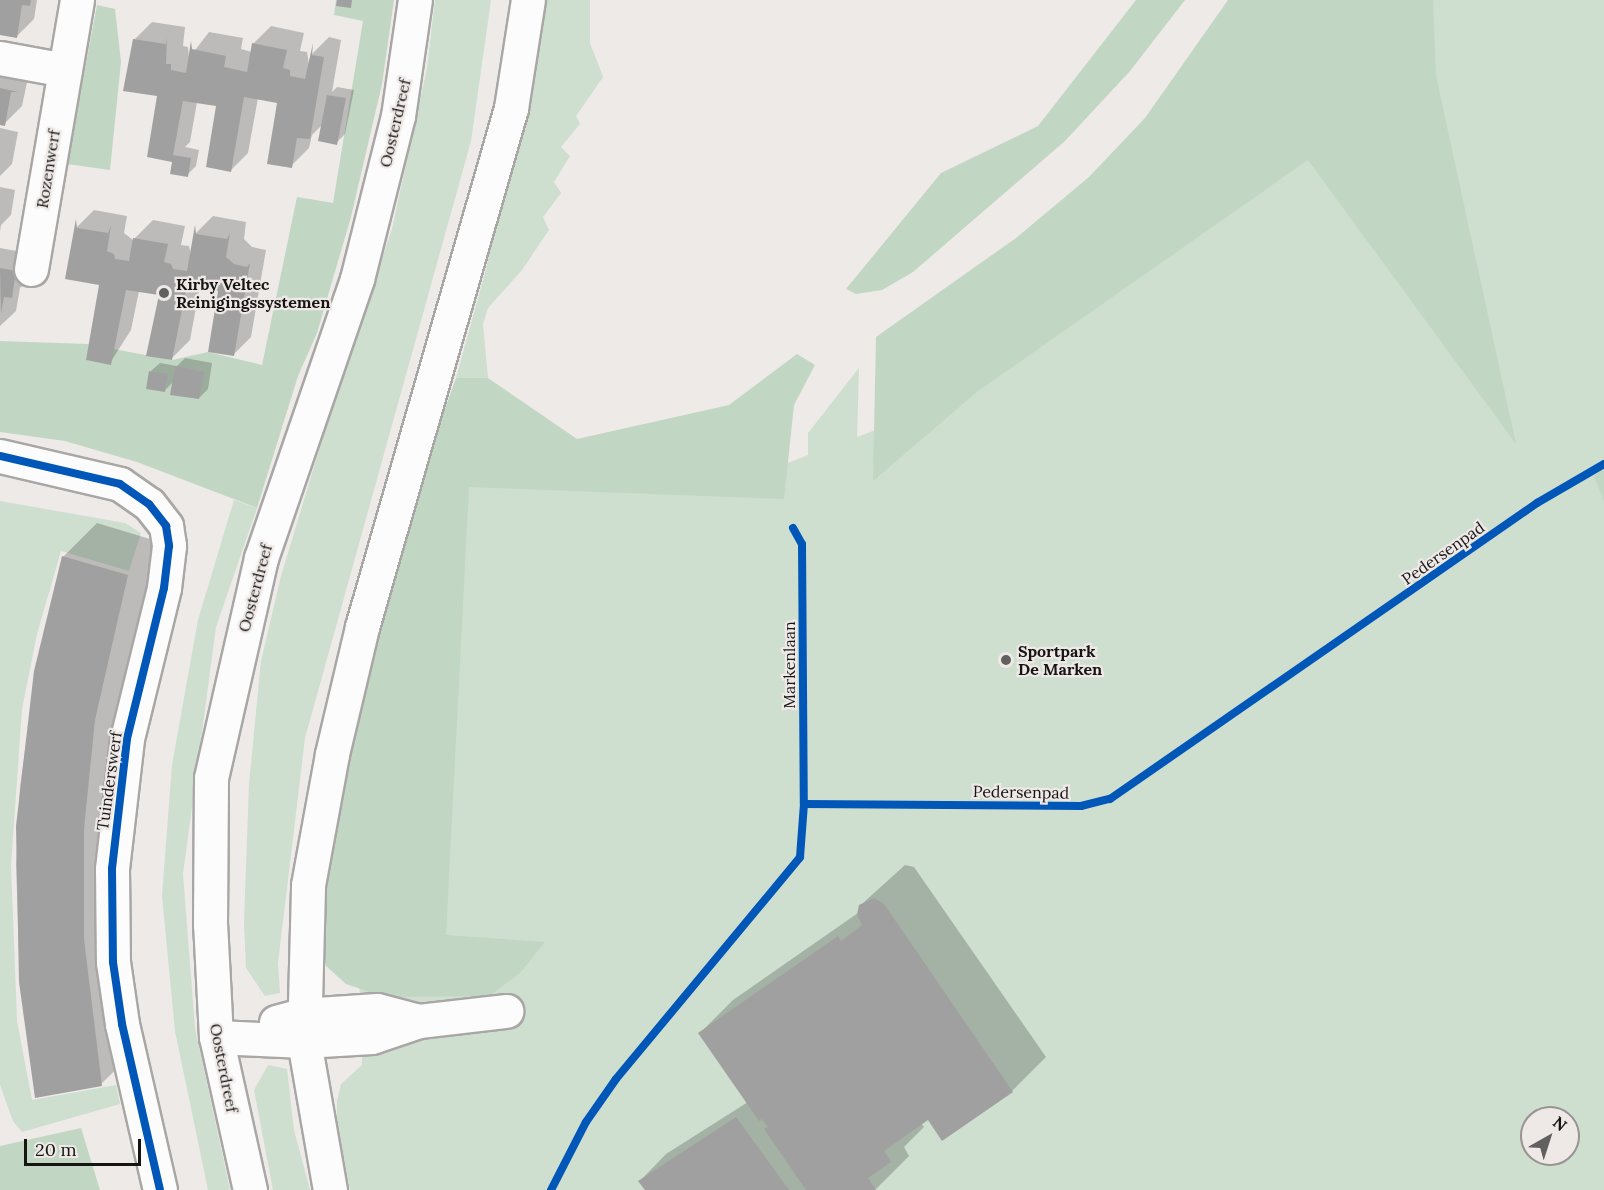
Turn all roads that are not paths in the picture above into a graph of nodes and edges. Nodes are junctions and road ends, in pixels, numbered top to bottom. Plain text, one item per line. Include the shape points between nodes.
1 (77, 0) edge
2 (415, 0) edge
3 (528, 0) edge
4 (0, 58) edge
5 (65, 70) junction
6 (31, 268) dead end
7 (0, 456) edge
8 (506, 1011) dead end
9 (303, 1028) junction
10 (216, 1037) junction
11 (160, 1190) edge
12 (250, 1190) edge
13 (330, 1190) edge

1 - 5 main road, Rozenwerf
2 - 10 main road, Oosterdreef via 398,116 357,279 259,567 211,778 210,924
3 - 9 main road via 511,108 362,627 332,754 308,885
4 - 5 main road
5 - 6 main road, Rozenwerf
7 - 11 main road, Tuinderswerf via 120,484 149,504 166,526 169,546 164,588 127,739 112,869 113,962 122,1024
8 - 9 main road via 419,1021 372,1037
9 - 10 main road
9 - 13 main road
10 - 12 main road, Oosterdreef

